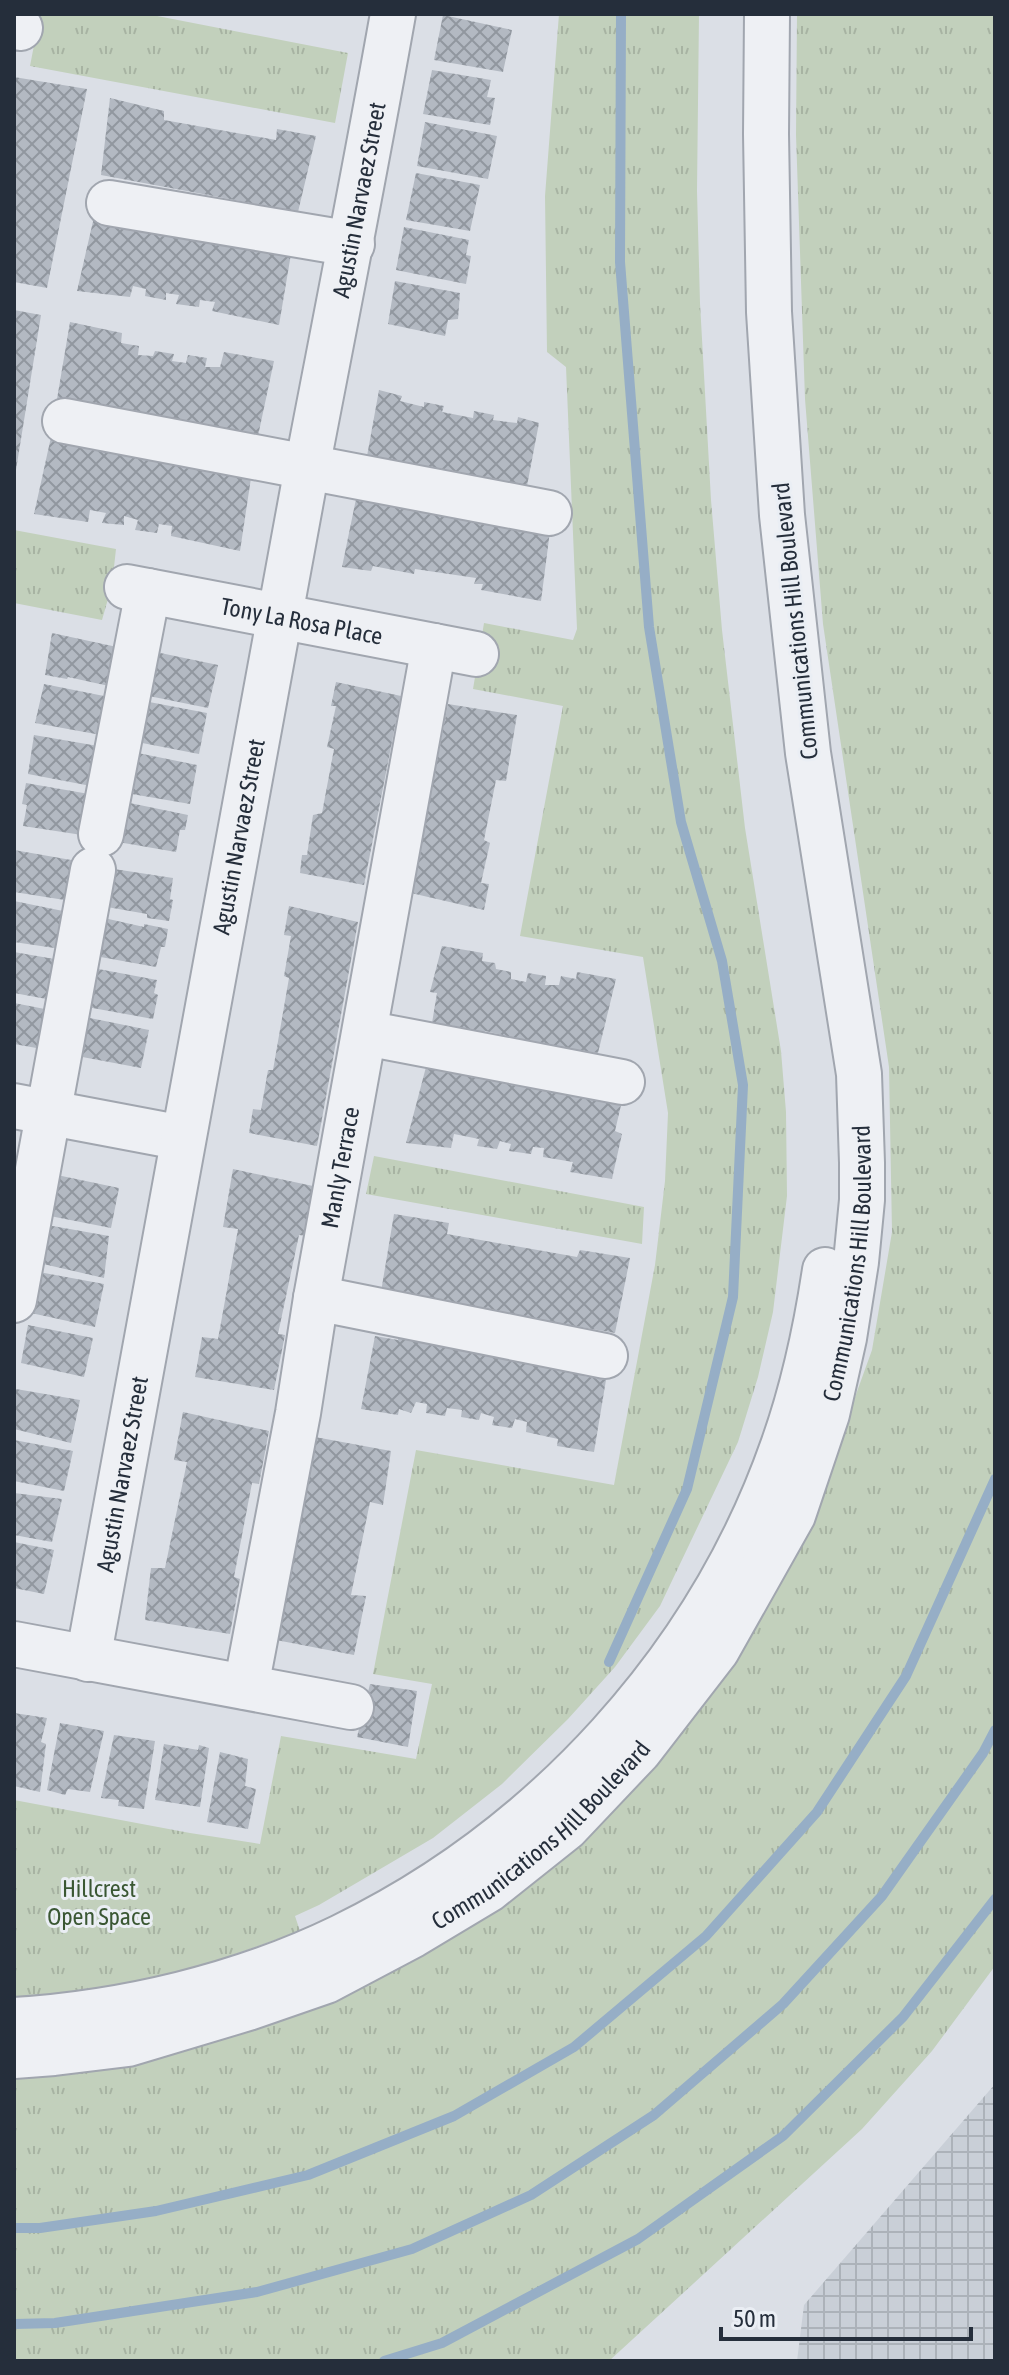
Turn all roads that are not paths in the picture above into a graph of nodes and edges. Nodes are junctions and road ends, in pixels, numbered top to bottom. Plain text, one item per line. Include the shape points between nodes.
1 (393, 14) edge
2 (739, 14) edge
3 (767, 14) edge
4 (109, 203) dead end
5 (352, 244) junction
6 (65, 421) dead end
7 (307, 468) junction
8 (549, 513) dead end
9 (281, 617) junction
10 (455, 650) joint
11 (365, 1033) junction
12 (622, 1082) dead end
13 (31, 1109) edge
14 (183, 1138) junction
15 (316, 1298) junction
16 (14, 1300) edge
17 (827, 1343) junction
18 (605, 1356) dead end
19 (14, 1644) edge
20 (88, 1659) junction
21 (265, 1691) junction
22 (351, 1707) dead end
23 (14, 2020) edge
24 (14, 2056) edge

1 - 5 street, Agustin Narvaez Street
2 - 17 street, Communications Hill Boulevard via 739,246 758,571 832,1116
3 - 17 street, Communications Hill Boulevard via 769,312 782,515 808,753 859,1074 862,1200 856,1262
4 - 5 street
5 - 7 street, Agustin Narvaez Street
6 - 7 street
7 - 8 street
7 - 9 street, Agustin Narvaez Street
9 - 10 street, Tony La Rosa Place
9 - 13 street, Tony La Rosa Place via 138,589 97,852
9 - 14 street, Agustin Narvaez Street
10 - 11 street, Manly Terrace
11 - 12 street
11 - 15 street, Manly Terrace
13 - 14 street
13 - 16 street
14 - 20 street, Agustin Narvaez Street
15 - 18 street
15 - 21 street, Manly Terrace
17 - 23 street, Communications Hill Boulevard via 799,1393 755,1513 712,1597 605,1741 489,1847 407,1901 301,1954 150,2002
17 - 24 street, Communications Hill Boulevard via 827,1414 793,1515 717,1650 639,1751 566,1828 488,1890 326,1981 128,2044
19 - 20 street
20 - 21 street
21 - 22 street

